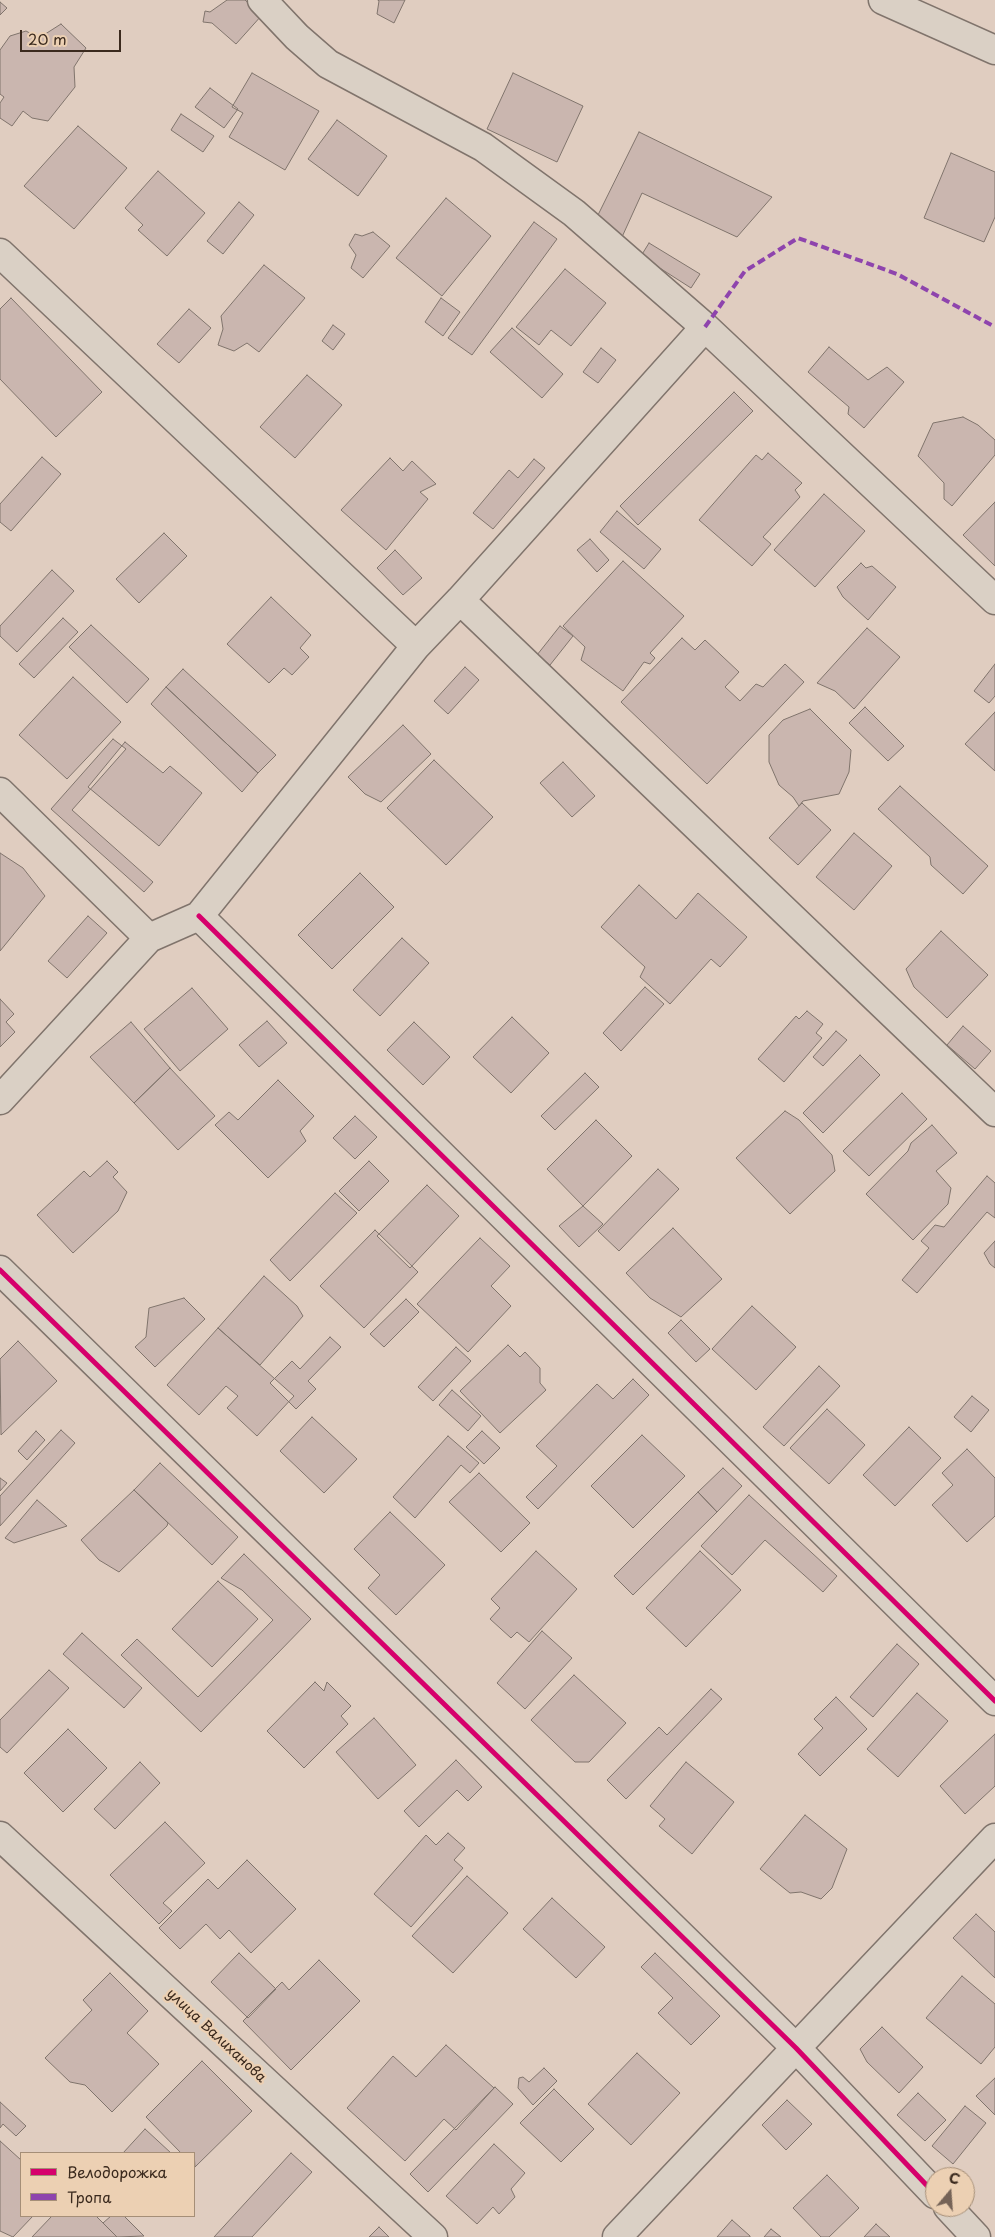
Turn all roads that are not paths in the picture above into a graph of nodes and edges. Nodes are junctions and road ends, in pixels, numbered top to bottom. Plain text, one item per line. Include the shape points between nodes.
1 (262, 0) edge
2 (883, 0) edge
3 (995, 50) edge
4 (0, 253) edge
5 (705, 327) junction
6 (460, 600) junction
7 (995, 600) edge
8 (416, 646) junction
9 (0, 792) edge
10 (199, 916) junction
11 (149, 938) junction
12 (0, 1100) edge
13 (995, 1112) edge
14 (0, 1270) edge
15 (995, 1701) edge
16 (0, 1836) edge
17 (995, 1838) edge
18 (796, 2048) junction
19 (925, 2183) edge
20 (957, 2217) edge
21 (433, 2237) edge
22 (617, 2237) edge
23 (976, 2237) edge

1 - 5 street via 328,64 483,147 574,213
2 - 3 street
4 - 8 street
5 - 6 street
5 - 7 street
6 - 8 street
6 - 13 street
8 - 10 street
9 - 11 street
10 - 11 street
10 - 15 street
11 - 12 street
14 - 18 street
16 - 21 street, улица Валиханова
17 - 18 street
18 - 19 street
18 - 22 street
20 - 23 street

